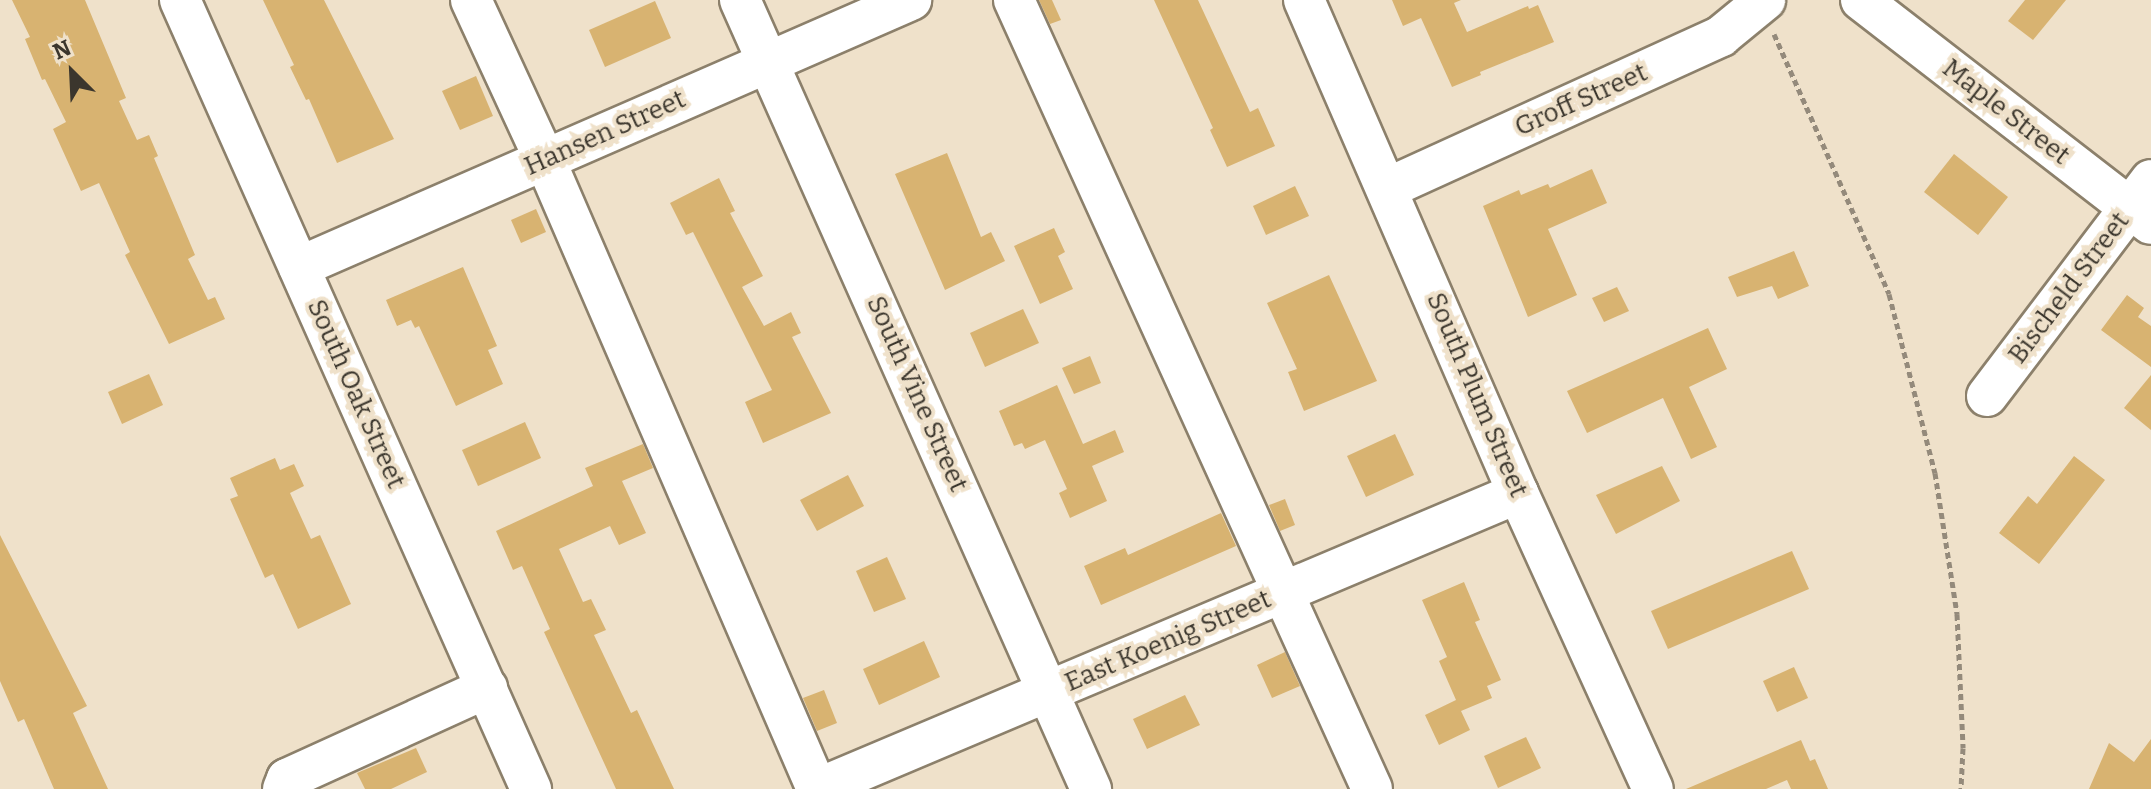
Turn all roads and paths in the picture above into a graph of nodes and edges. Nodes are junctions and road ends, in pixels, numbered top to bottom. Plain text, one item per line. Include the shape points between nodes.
1 (180, 0) edge
2 (471, 0) edge
3 (740, 0) edge
4 (911, 0) edge
5 (1014, 0) edge
6 (1304, 0) edge
7 (1861, 0) edge
8 (1763, 2) edge
9 (768, 63) junction
10 (545, 160) junction
11 (1388, 188) junction
12 (2144, 204) edge
13 (299, 267) junction
14 (1987, 396) dead end
15 (1518, 493) junction
16 (1284, 592) junction
17 (487, 688) junction
18 (1050, 691) junction
19 (283, 789) edge
20 (531, 789) edge
21 (817, 789) edge
22 (1091, 789) edge
23 (1372, 789) edge
24 (1653, 789) edge
25 (1961, 789) edge

1 - 13 street, South Oak Street
2 - 10 street
3 - 9 street, South Vine Street
4 - 9 street, Hansen Street
5 - 16 street
6 - 11 street, South Plum Street
7 - 12 street, Maple Street
8 - 11 street, Groff Street via 1721,36
8 - 25 path via 1889,294 1905,352 1935,473 1957,614
9 - 10 street, Hansen Street
9 - 18 street, South Vine Street
10 - 13 street, Hansen Street
10 - 21 street
11 - 15 street, South Plum Street
12 - 14 street, Bischeld Street
13 - 17 street, South Oak Street
15 - 16 street, East Koenig Street
15 - 24 street, South Plum Street
16 - 18 street, East Koenig Street
16 - 23 street
17 - 19 street via 287,779
17 - 20 street, South Oak Street
18 - 21 street, East Koenig Street
18 - 22 street, South Vine Street

